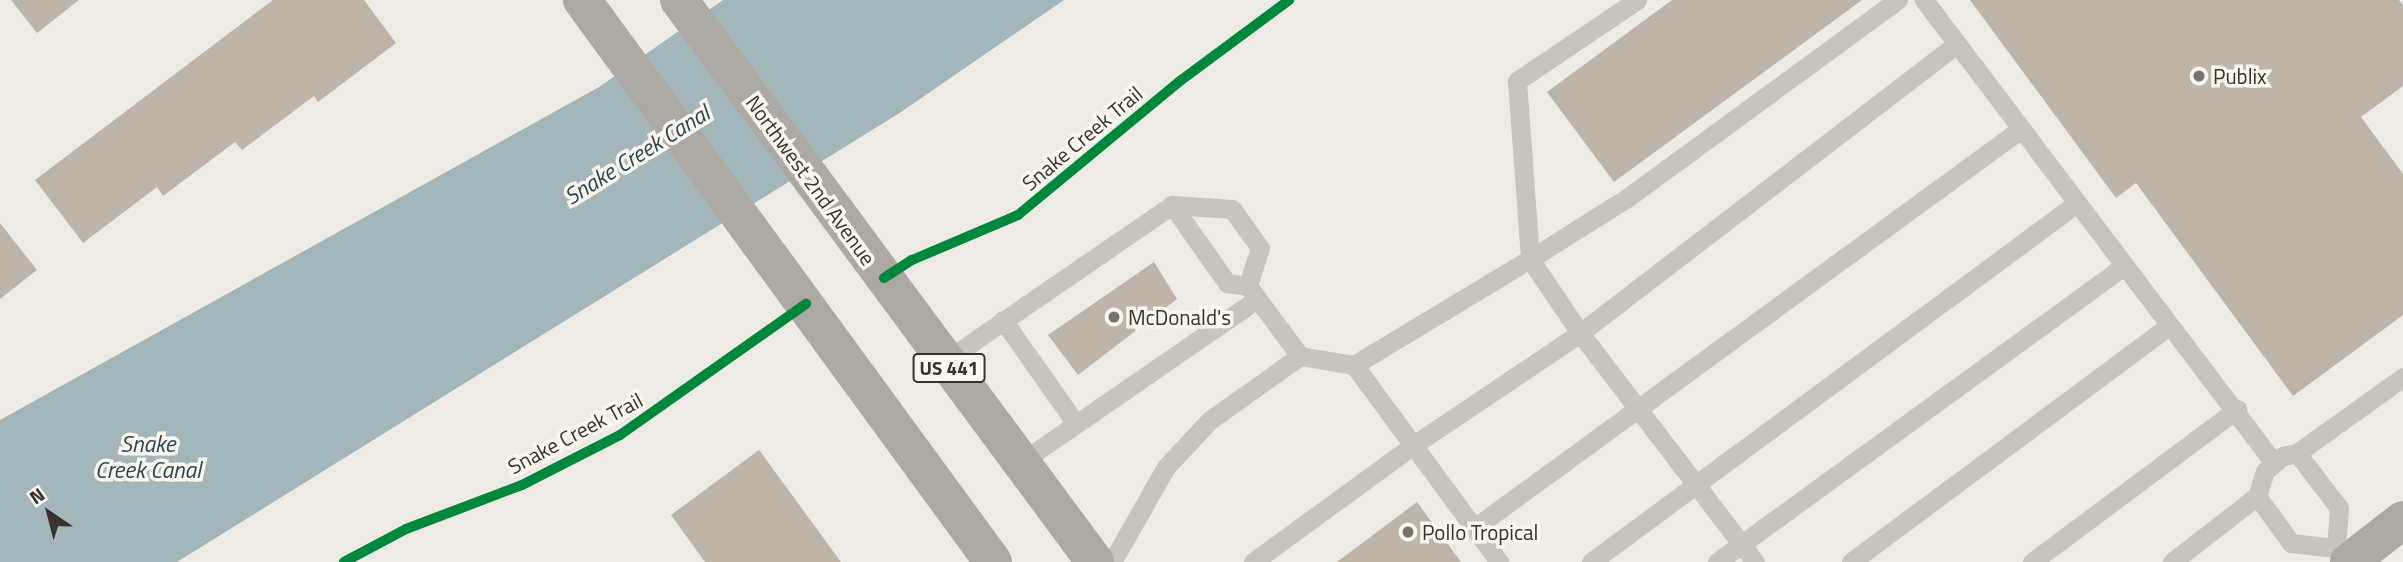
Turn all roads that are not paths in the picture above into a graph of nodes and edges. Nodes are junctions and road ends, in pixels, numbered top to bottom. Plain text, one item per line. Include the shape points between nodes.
1 (582, 0) edge
2 (1637, 0) edge
3 (1898, 0) edge
4 (1924, 0) edge
5 (685, 8) edge
6 (1957, 44) junction
7 (2021, 129) junction
8 (2077, 202) junction
9 (1172, 205) junction
10 (1530, 259) junction
11 (2124, 266) junction
12 (1252, 292) junction
13 (1003, 320) junction
14 (2169, 326) junction
15 (1580, 333) junction
16 (1300, 356) junction
17 (944, 361) junction
18 (1354, 365) junction
19 (2403, 377) edge
20 (2237, 409) junction
21 (1639, 410) junction
22 (1076, 424) junction
23 (1412, 446) junction
24 (2297, 453) junction
25 (1021, 462) junction
26 (2274, 463) junction
27 (1697, 486) junction
28 (2257, 496) junction
29 (2403, 520) edge
30 (1474, 528) junction
31 (1741, 544) junction
32 (2345, 557) edge
33 (993, 562) edge
34 (1094, 562) edge
35 (1112, 562) edge
36 (1253, 562) edge
37 (1499, 562) edge
38 (1591, 562) edge
39 (1717, 562) edge
40 (1755, 562) edge
41 (1851, 562) edge
42 (2032, 562) edge
43 (2172, 562) edge

1 - 33 main road
2 - 10 lane via 1517,81
3 - 10 lane via 1627,198
4 - 6 lane
5 - 17 main road, Northwest 2nd Avenue / US 441
6 - 7 lane
6 - 15 lane
7 - 8 lane
7 - 21 lane
8 - 11 lane
8 - 27 lane
9 - 12 lane via 1227,283
9 - 12 lane via 1232,209 1260,248
9 - 13 lane
10 - 15 lane
10 - 18 lane
11 - 14 lane
11 - 31 lane
12 - 16 lane
12 - 22 lane
13 - 17 lane
13 - 22 lane
14 - 20 lane
14 - 41 lane
15 - 21 lane
15 - 23 lane
16 - 18 lane
16 - 35 lane via 1210,420 1166,467
17 - 25 main road, Northwest 2nd Avenue / US 441
18 - 23 lane
19 - 24 lane
20 - 26 lane
20 - 42 lane
21 - 27 lane
21 - 30 lane
22 - 25 lane
23 - 30 lane
23 - 36 lane
24 - 26 lane
24 - 32 lane via 2339,508
25 - 34 main road, Northwest 2nd Avenue / US 441
26 - 28 lane via 2265,471
27 - 31 lane
27 - 38 lane
28 - 32 lane via 2291,543
28 - 43 lane
29 - 32 main road
30 - 37 lane
31 - 39 lane
31 - 40 lane

